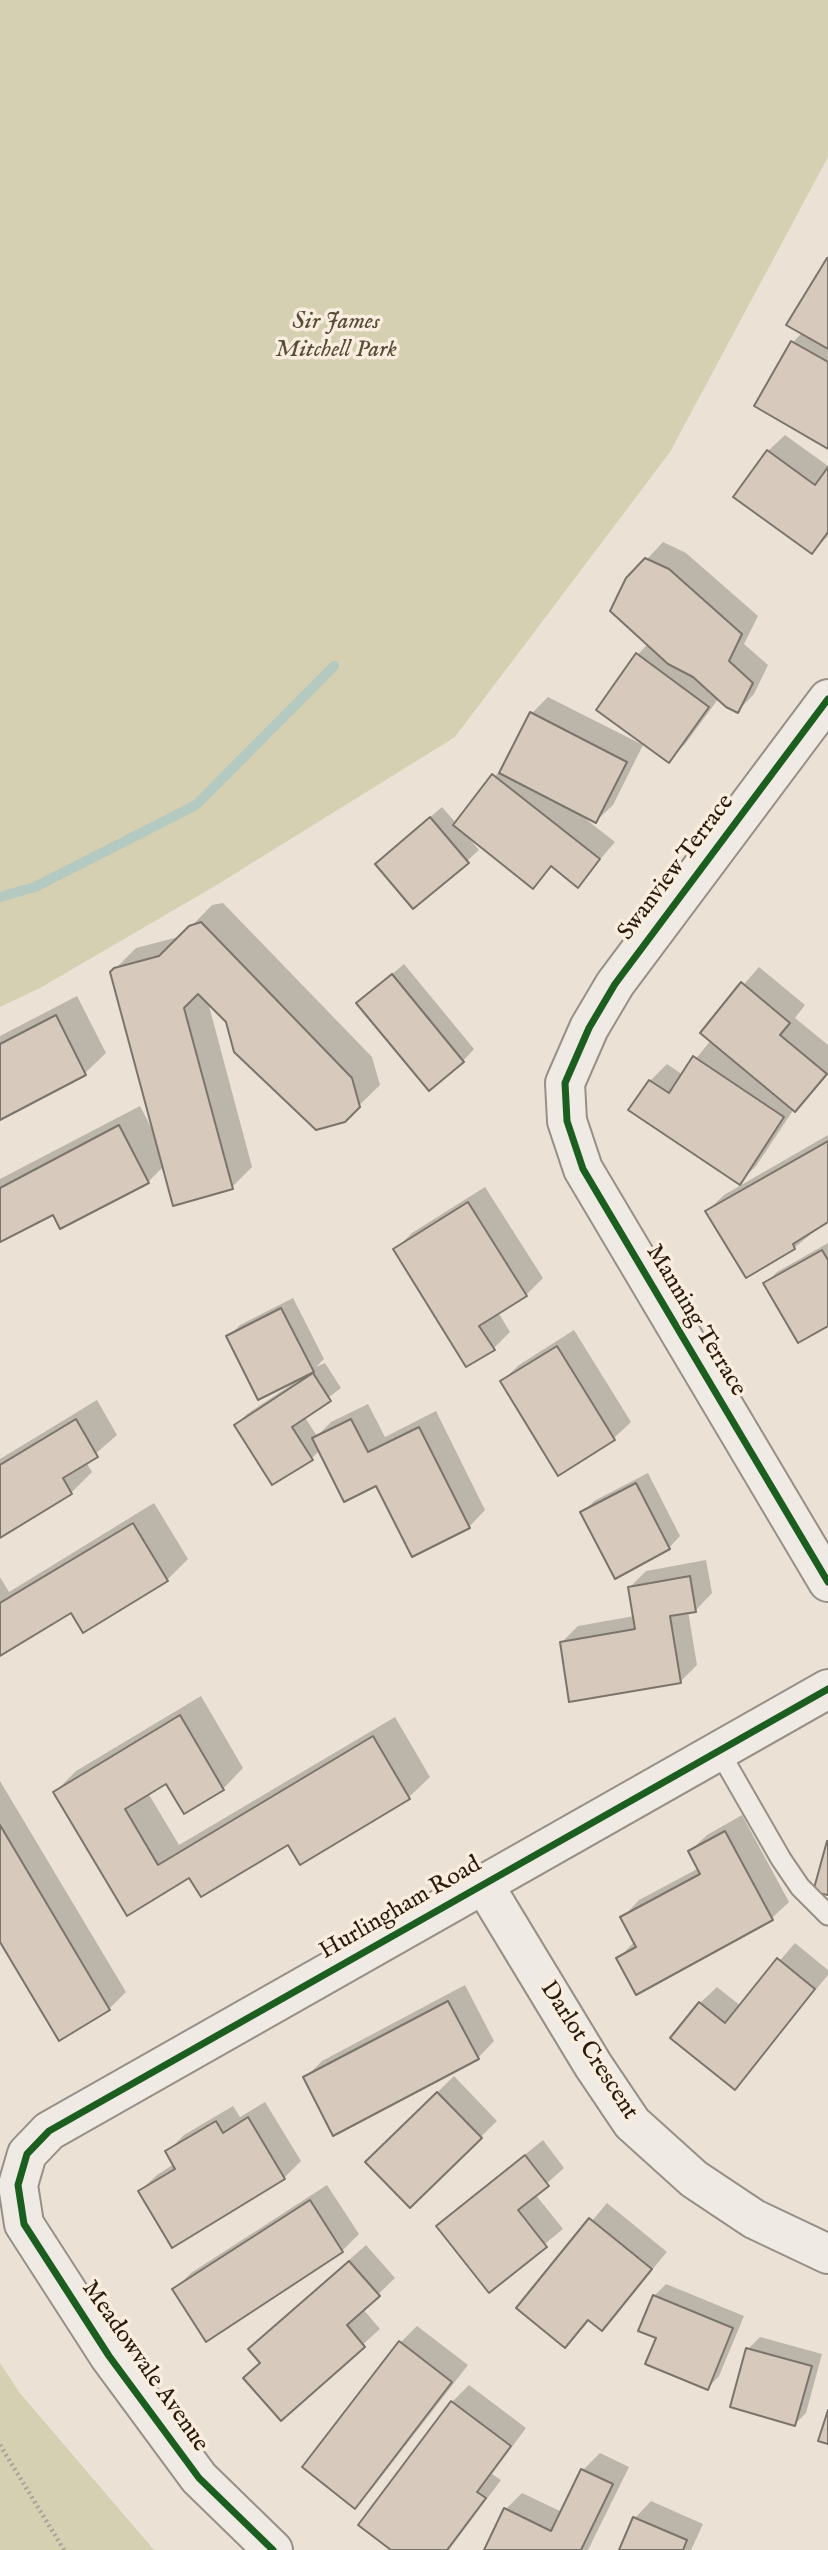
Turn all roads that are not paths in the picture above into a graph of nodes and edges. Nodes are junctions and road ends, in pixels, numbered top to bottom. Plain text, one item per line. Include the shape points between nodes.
1 (828, 699) edge
2 (569, 1068) joint
3 (828, 1582) edge
4 (828, 1689) edge
5 (719, 1751) junction
6 (484, 1885) junction
7 (828, 1915) edge
8 (9, 2187) edge
9 (828, 2254) edge
10 (273, 2550) edge

1 - 2 street, Swanview Terrace via 615,984
2 - 3 street, Manning Terrace via 567,1121 583,1169
4 - 5 street, Hurlingham Road
5 - 6 street, Hurlingham Road
5 - 7 lane via 800,1888
6 - 8 street, Hurlingham Road via 49,2131 27,2154
6 - 9 street, Darlot Crescent via 632,2123 694,2179 754,2220
8 - 10 street, Meadowvale Avenue via 24,2224 109,2356 199,2478

